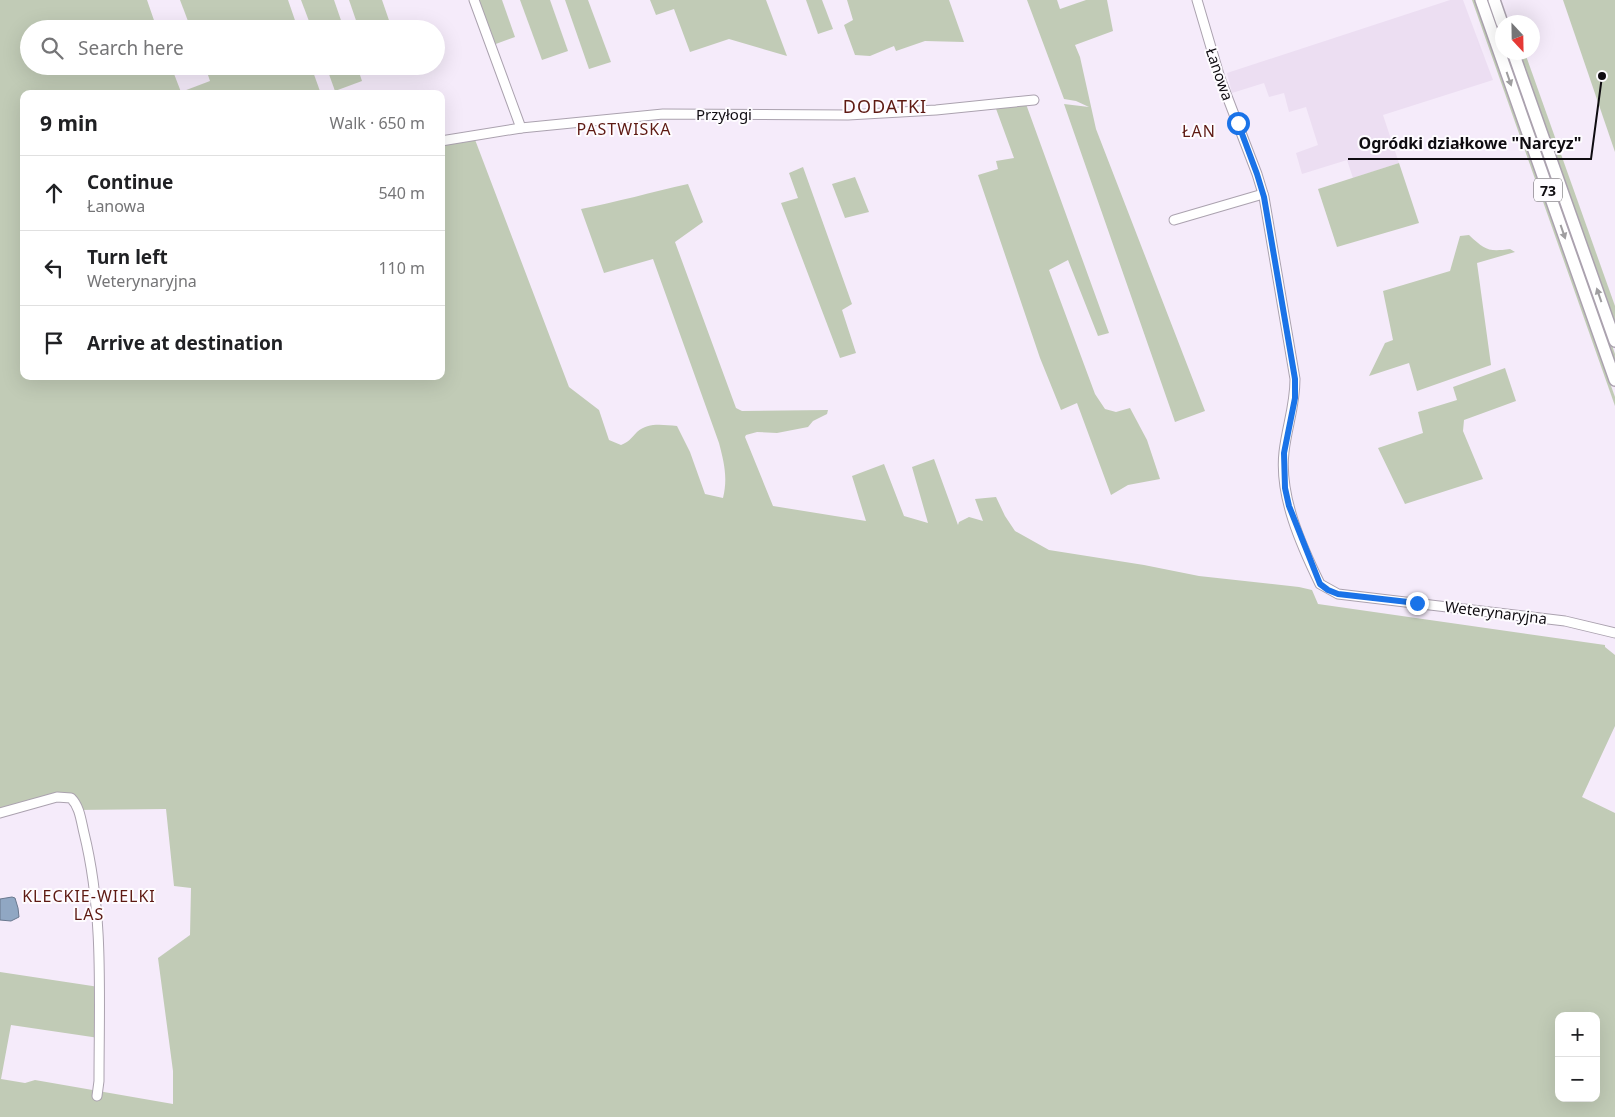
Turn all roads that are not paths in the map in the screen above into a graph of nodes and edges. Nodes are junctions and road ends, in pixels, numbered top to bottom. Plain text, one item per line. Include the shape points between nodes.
1 (474, 0) edge
2 (1197, 0) edge
3 (1481, 0) edge
4 (1494, 0) edge
5 (1499, 15) edge
6 (1516, 60) edge
7 (1034, 100) dead end
8 (521, 128) junction
9 (445, 139) edge
10 (1263, 194) junction
11 (1174, 220) dead end
12 (1615, 341) edge
13 (1615, 380) edge
14 (1320, 584) joint
15 (1615, 633) edge
16 (0, 813) edge
17 (97, 1096) dead end

1 - 8 street
2 - 10 street, Łanowa via 1220,78
3 -> 13 main road, 73
4 - 5 main road
12 -> 6 main road, 73
7 - 8 street, Przyłogi via 936,110 848,114 663,114
8 - 9 street, Przyłogi
10 - 11 street
10 - 14 street, Łanowa via 1295,379 1295,398 1284,453 1285,488
14 - 15 street, Weterynaryjna via 1338,594 1565,620
16 - 17 street via 57,797 71,798 78,808 92,862 99,930

